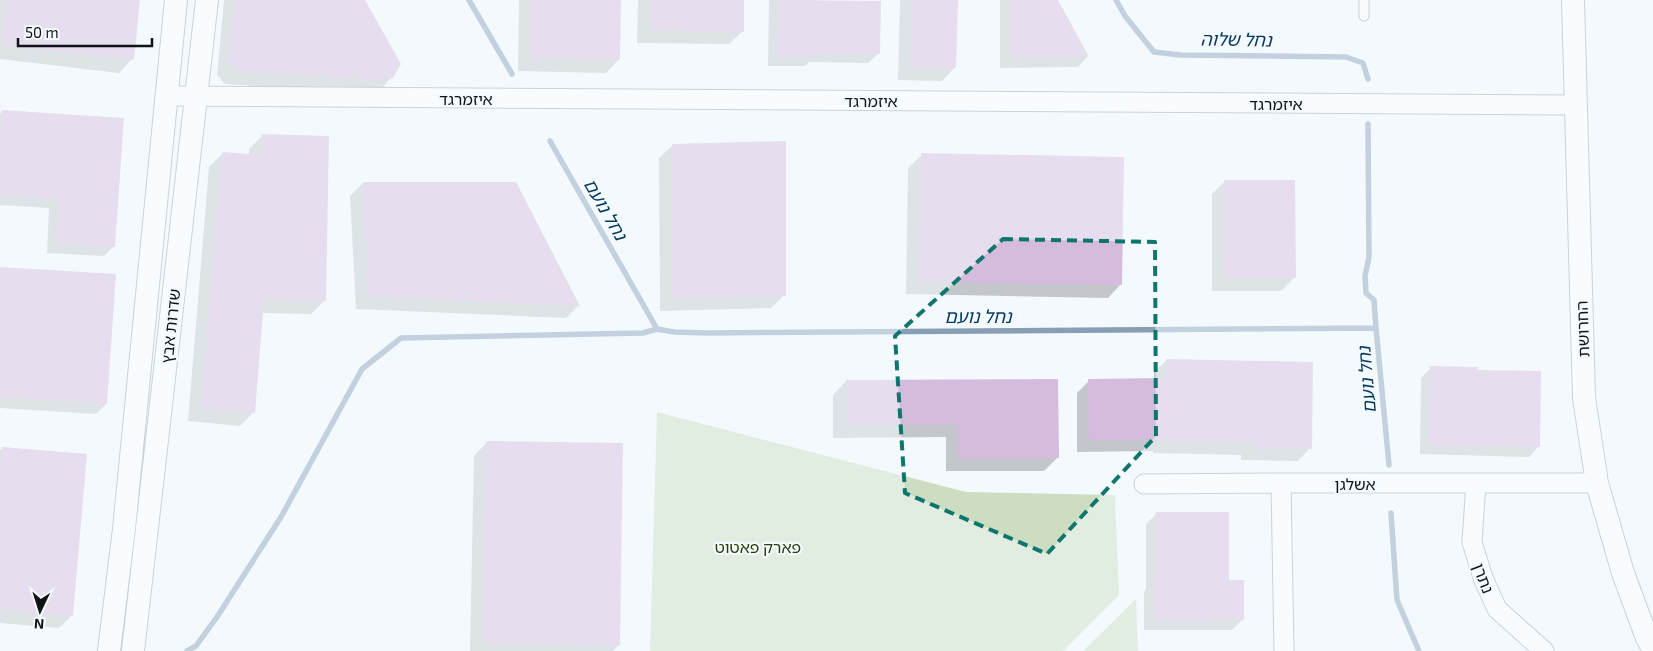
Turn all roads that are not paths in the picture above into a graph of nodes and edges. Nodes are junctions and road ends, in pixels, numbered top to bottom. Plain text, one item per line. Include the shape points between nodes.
1 (176, 0) edge
2 (207, 0) edge
3 (1364, 0) edge
4 (1573, 0) edge
5 (1364, 16) dead end
6 (167, 96) junction
7 (196, 96) junction
8 (1576, 105) junction
9 (1281, 483) junction
10 (1476, 483) junction
11 (1597, 483) junction
12 (1144, 484) dead end
13 (1653, 648) edge
14 (109, 651) edge
15 (133, 651) edge
16 (1284, 651) edge
17 (1544, 651) edge

1 - 6 street, שדרות אבץ
2 - 7 street, שדרות אבץ
3 - 5 lane
4 - 8 street, החרושת
6 - 7 street, איזמרגד
6 - 14 street, שדרות אבץ
7 - 8 street, איזמרגד
7 - 15 street, שדרות אבץ
8 - 11 street, החרושת via 1584,398
9 - 10 street, אשלגן
9 - 12 street, אשלגן
9 - 16 street
10 - 11 street, אשלגן
10 - 17 street, נתרן via 1472,542 1483,578 1497,609
11 - 13 street, החרושת via 1622,574

